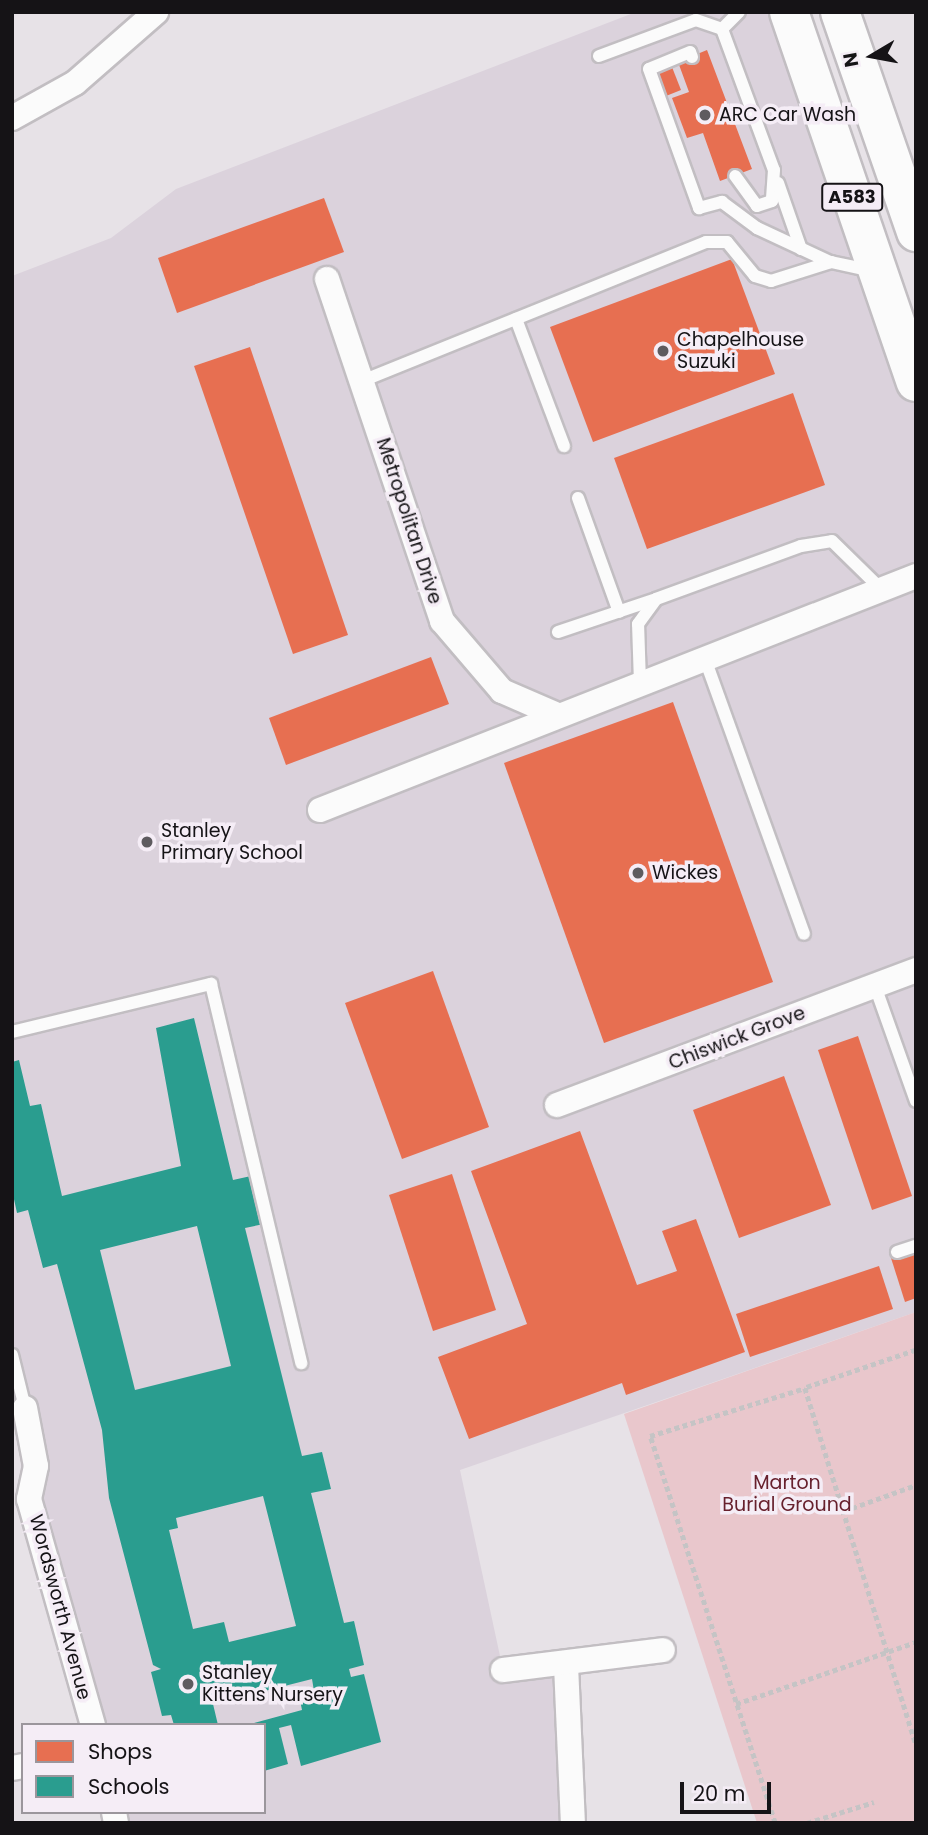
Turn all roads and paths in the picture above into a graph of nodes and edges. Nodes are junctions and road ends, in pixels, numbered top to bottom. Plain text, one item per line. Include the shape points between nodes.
1 (156, 12) edge
2 (739, 12) edge
3 (789, 12) edge
4 (840, 12) edge
5 (722, 29) junction
6 (599, 56) dead end
7 (692, 57) dead end
8 (12, 118) edge
9 (774, 170) junction
10 (735, 176) dead end
11 (916, 232) edge
12 (801, 249) junction
13 (831, 262) junction
14 (877, 272) junction
15 (327, 279) dead end
16 (516, 319) junction
17 (362, 381) junction
18 (916, 382) edge
19 (564, 446) dead end
20 (578, 498) dead end
21 (916, 576) edge
22 (882, 590) junction
23 (656, 599) junction
24 (619, 612) junction
25 (558, 632) dead end
26 (705, 659) junction
27 (640, 683) junction
28 (555, 714) junction
29 (320, 810) dead end
30 (804, 934) dead end
31 (916, 970) edge
32 (875, 986) junction
33 (12, 1032) edge
34 (916, 1101) edge
35 (557, 1105) dead end
36 (916, 1246) edge
37 (897, 1252) dead end
38 (916, 1350) edge
39 (12, 1355) edge
40 (301, 1363) dead end
41 (805, 1388) junction
42 (24, 1408) joint
43 (916, 1485) edge
44 (21, 1501) edge
45 (844, 1511) junction
46 (916, 1642) edge
47 (663, 1650) dead end
48 (889, 1652) junction
49 (566, 1665) junction
50 (503, 1670) dead end
51 (736, 1704) junction
52 (92, 1723) edge
53 (916, 1745) edge
54 (874, 1802) dead end
55 (573, 1823) edge
56 (775, 1823) edge
57 (807, 1823) edge

1 - 8 street via 75,83
2 - 5 lane
3 - 14 highway, A583
4 - 11 highway, A583
5 - 6 lane via 696,20
5 - 9 lane
7 - 12 lane via 690,52 649,69 699,208 722,202
9 - 10 lane via 772,201 757,206
9 - 12 lane
12 - 13 lane
13 - 14 lane
13 - 16 lane via 771,281 755,276 727,242 706,242
14 - 18 highway, A583
15 - 17 street, Metropolitan Drive
16 - 17 lane
16 - 19 lane
17 - 28 street, Metropolitan Drive via 442,621 502,691
20 - 24 lane
21 - 22 street
22 - 23 lane via 832,541 801,546
22 - 26 street
23 - 24 lane
23 - 27 lane via 638,624
24 - 25 lane
26 - 27 street
26 - 30 lane
27 - 28 street
28 - 29 street
31 - 32 street, Chiswick Grove
32 - 34 lane
32 - 35 street, Chiswick Grove
33 - 40 lane via 211,984
36 - 37 lane
38 - 41 path
39 - 42 lane
41 - 45 path
41 - 51 path via 650,1436
42 - 44 street, Wordsworth Avenue via 36,1466
43 - 45 path
44 - 52 street, Wordsworth Avenue
45 - 48 path
46 - 48 path
47 - 49 street
48 - 51 path
48 - 53 path
49 - 50 street
49 - 55 street
51 - 56 path
54 - 57 path

